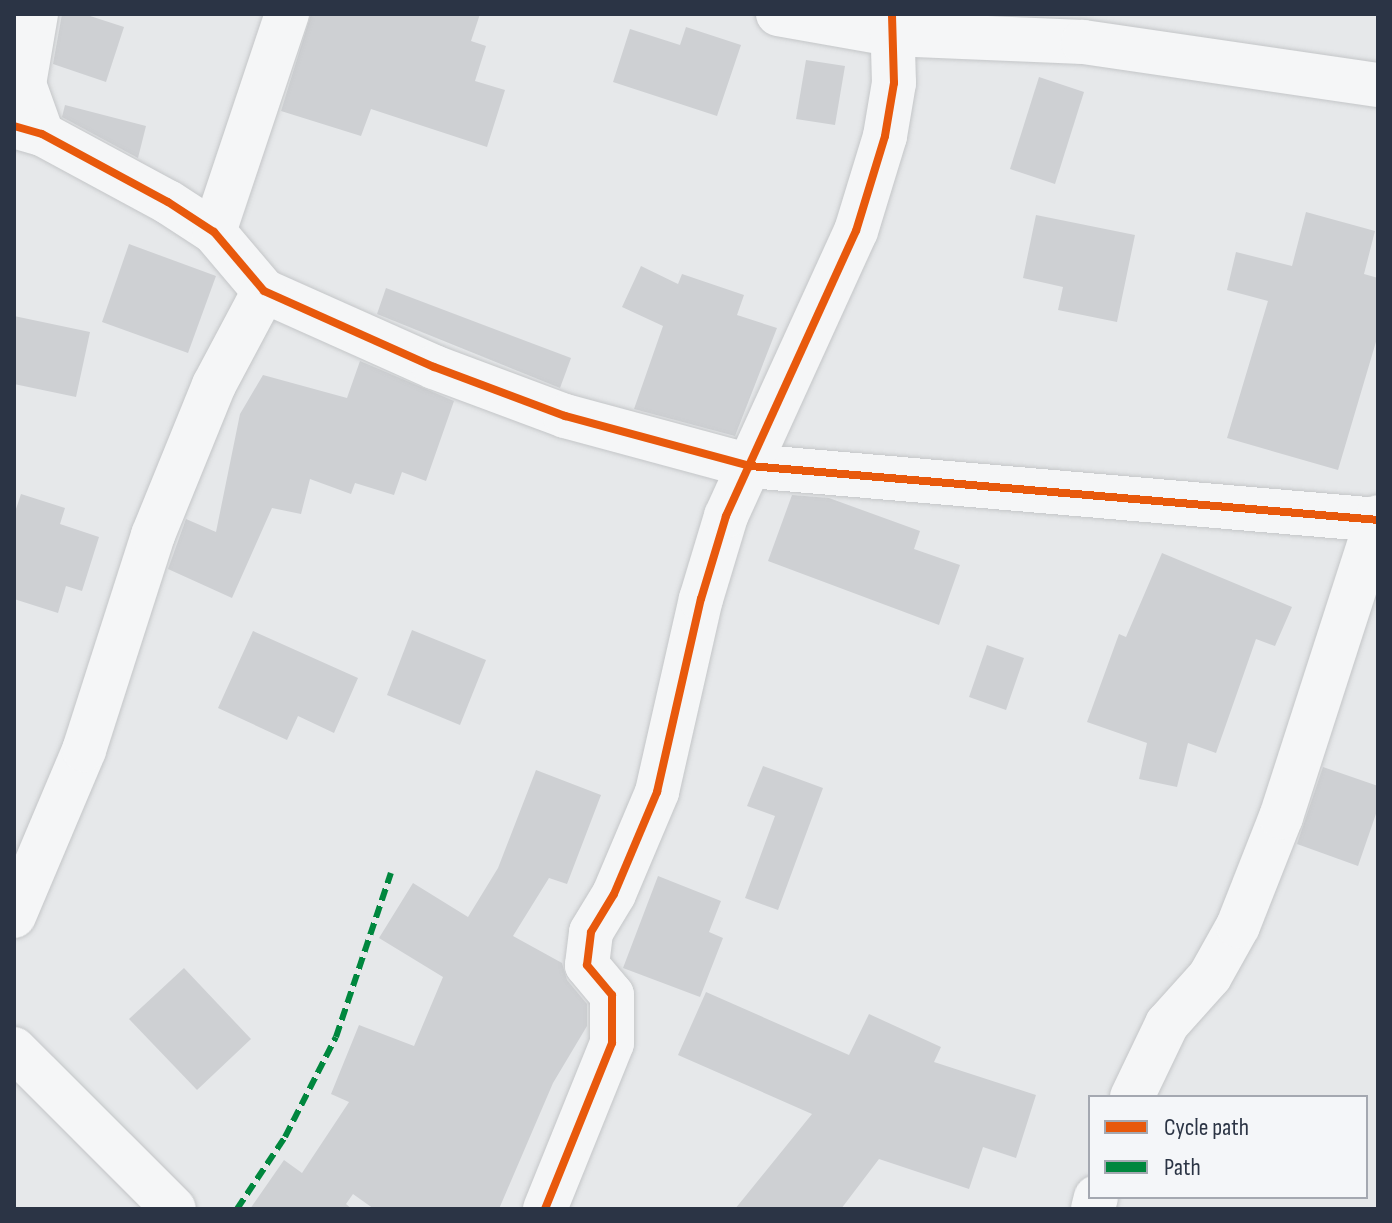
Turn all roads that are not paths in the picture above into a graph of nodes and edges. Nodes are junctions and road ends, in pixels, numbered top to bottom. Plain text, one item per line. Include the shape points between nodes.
1 (36, 14) edge
2 (287, 14) edge
3 (778, 14) edge
4 (892, 24) edge
5 (1378, 85) edge
6 (28, 130) edge
7 (214, 232) junction
8 (264, 291) junction
9 (750, 466) junction
10 (1378, 519) edge
11 (14, 916) edge
12 (14, 1049) edge
13 (1133, 1095) edge
14 (174, 1209) edge
15 (545, 1209) edge

1 - 6 street via 24,84
2 - 7 street
3 - 4 street
4 - 5 street via 1083,42
4 - 9 street via 889,109 856,231
6 - 7 street via 168,202
7 - 8 street
8 - 9 street via 434,367 565,416
8 - 11 street via 214,385 159,522 84,750
9 - 10 street
9 - 15 street via 726,516 701,599 657,792 614,894 591,932 587,965 612,995 612,1043
10 - 13 street via 1281,817 1238,926 1210,976 1167,1024
12 - 14 street

